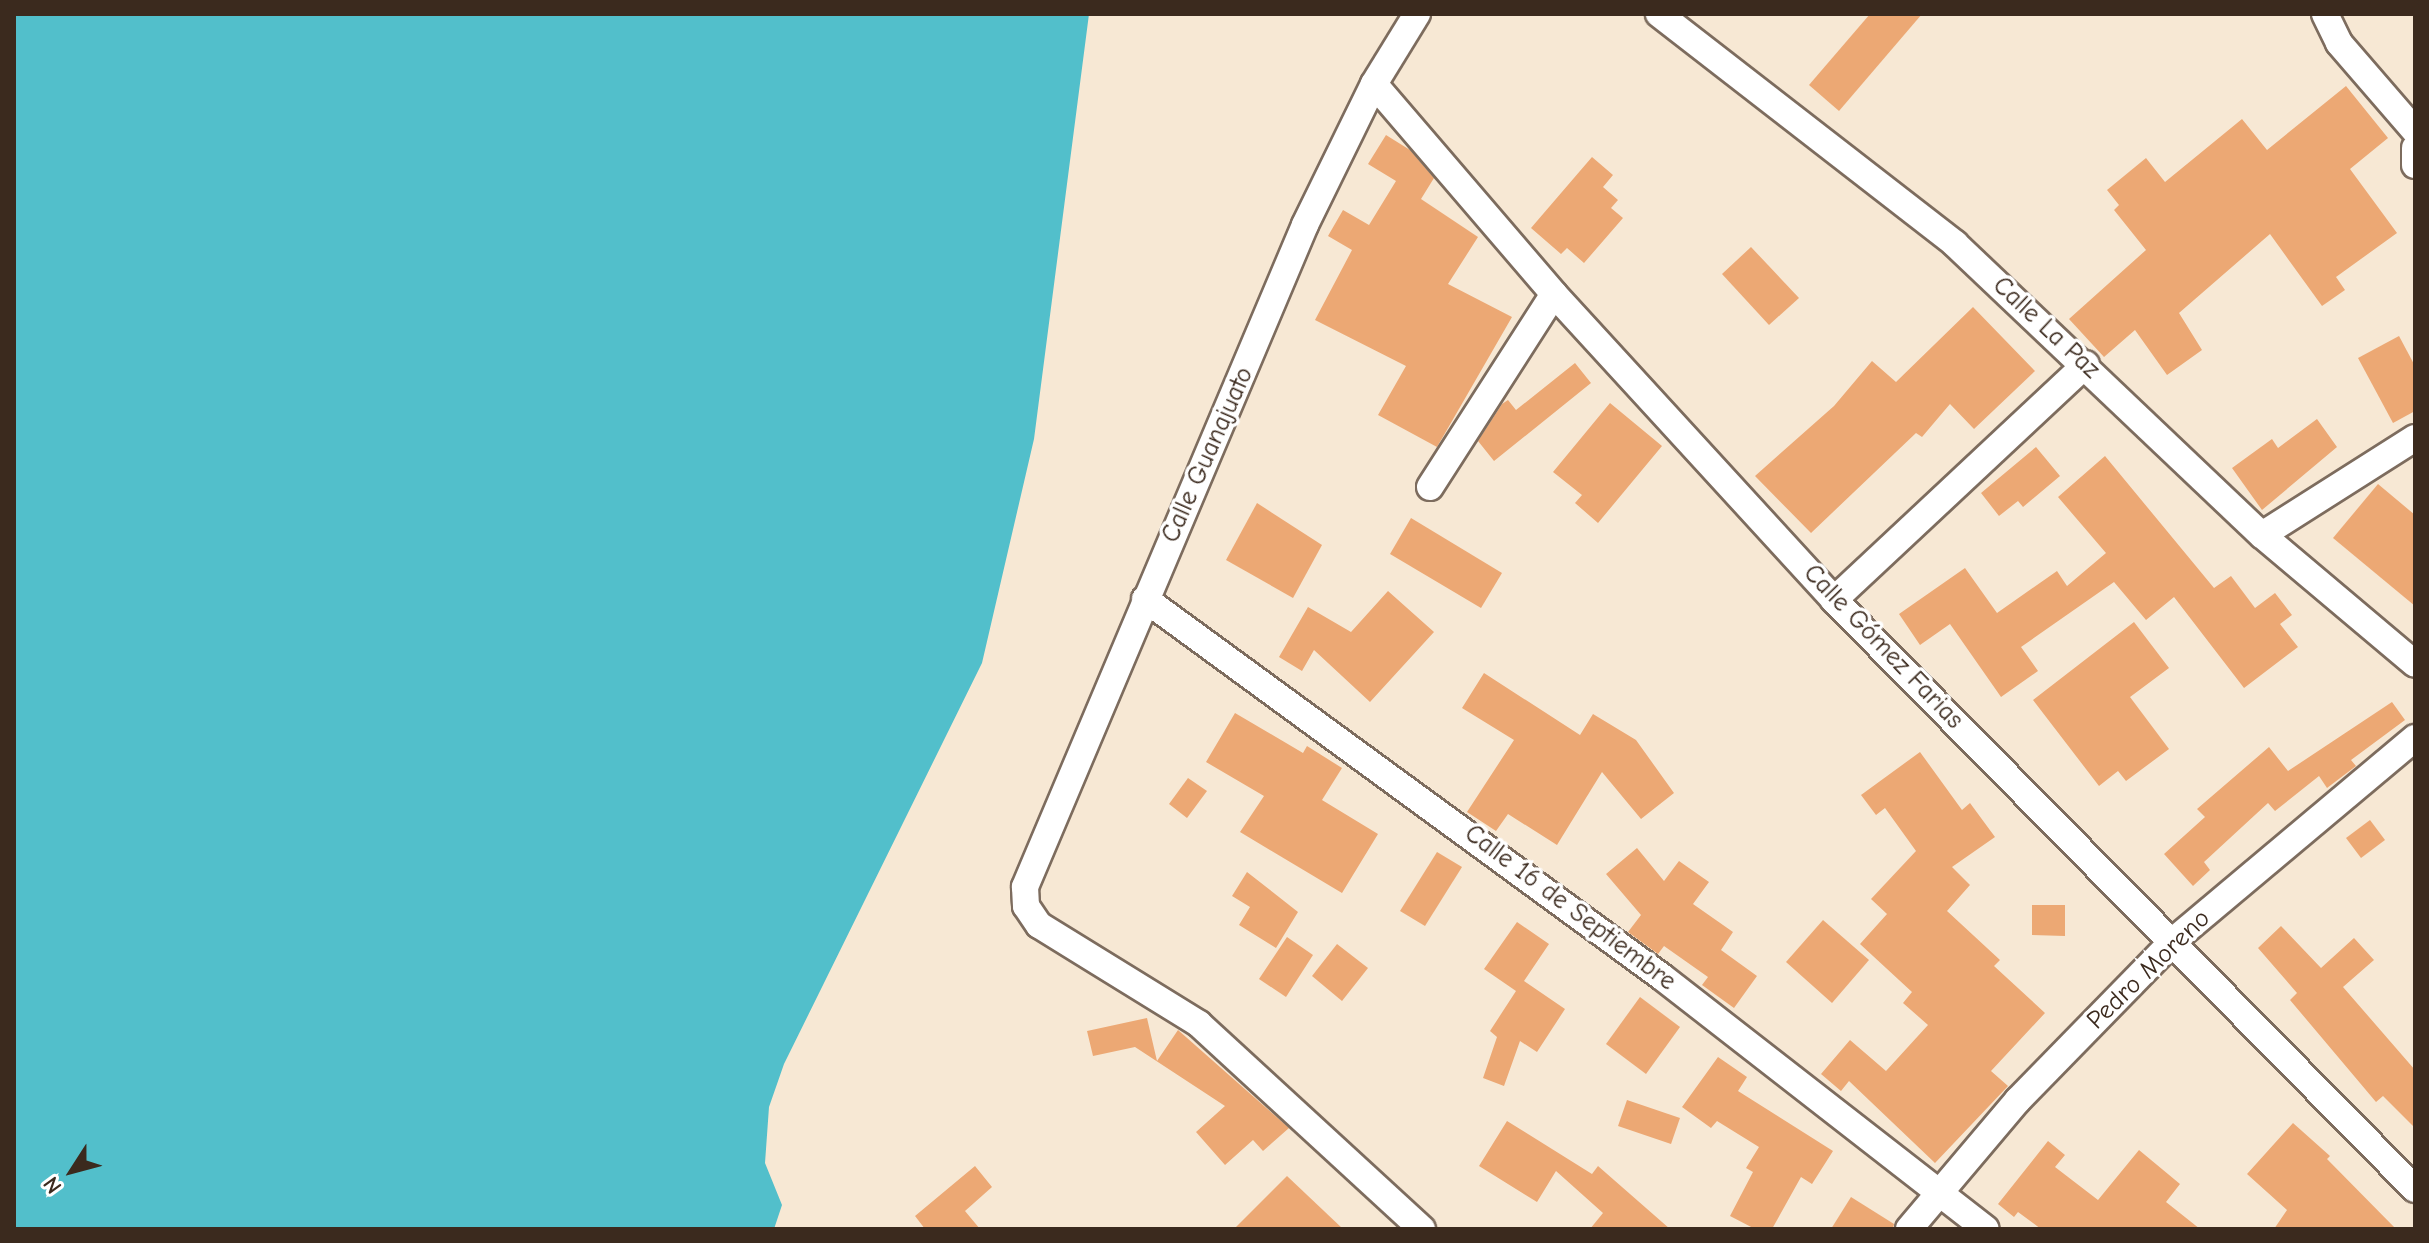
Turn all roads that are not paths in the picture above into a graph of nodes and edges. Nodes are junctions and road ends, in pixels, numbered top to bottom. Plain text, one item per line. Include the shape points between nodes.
1 (1417, 14) edge
2 (1659, 14) edge
3 (2325, 14) edge
4 (1374, 84) junction
5 (2415, 131) edge
6 (2415, 148) edge
7 (2415, 165) edge
8 (1554, 294) junction
9 (2086, 364) junction
10 (2415, 438) edge
11 (1430, 487) dead end
12 (2262, 535) junction
13 (1145, 599) junction
14 (1834, 600) junction
15 (2415, 664) edge
16 (2415, 738) edge
17 (2173, 941) junction
18 (2415, 1189) edge
19 (1941, 1191) junction
20 (1422, 1229) edge
21 (1909, 1229) edge
22 (1986, 1229) edge

1 - 4 street, Calle Guanajuato
2 - 9 street, Calle La Paz via 1955,244
3 - 5 street via 2339,43
4 - 8 street, Calle Gómez Farias
4 - 13 street, Calle Guanajuato via 1305,225
6 - 7 street
8 - 11 street
8 - 14 street, Calle Gómez Farias
9 - 12 street, Calle La Paz
9 - 14 street
10 - 12 street
12 - 15 street, Calle La Paz
13 - 19 street, Calle 16 de Septiembre via 1395,777
13 - 20 street, Calle Guanajuato via 1029,869 1026,906 1039,925 1211,1033
14 - 17 street, Calle Gómez Farias
16 - 17 street, Pedro Moreno
17 - 18 street, Calle Gómez Farias
17 - 19 street, Pedro Moreno via 2018,1100
19 - 21 street, Pedro Moreno
19 - 22 street, Calle 16 de Septiembre

